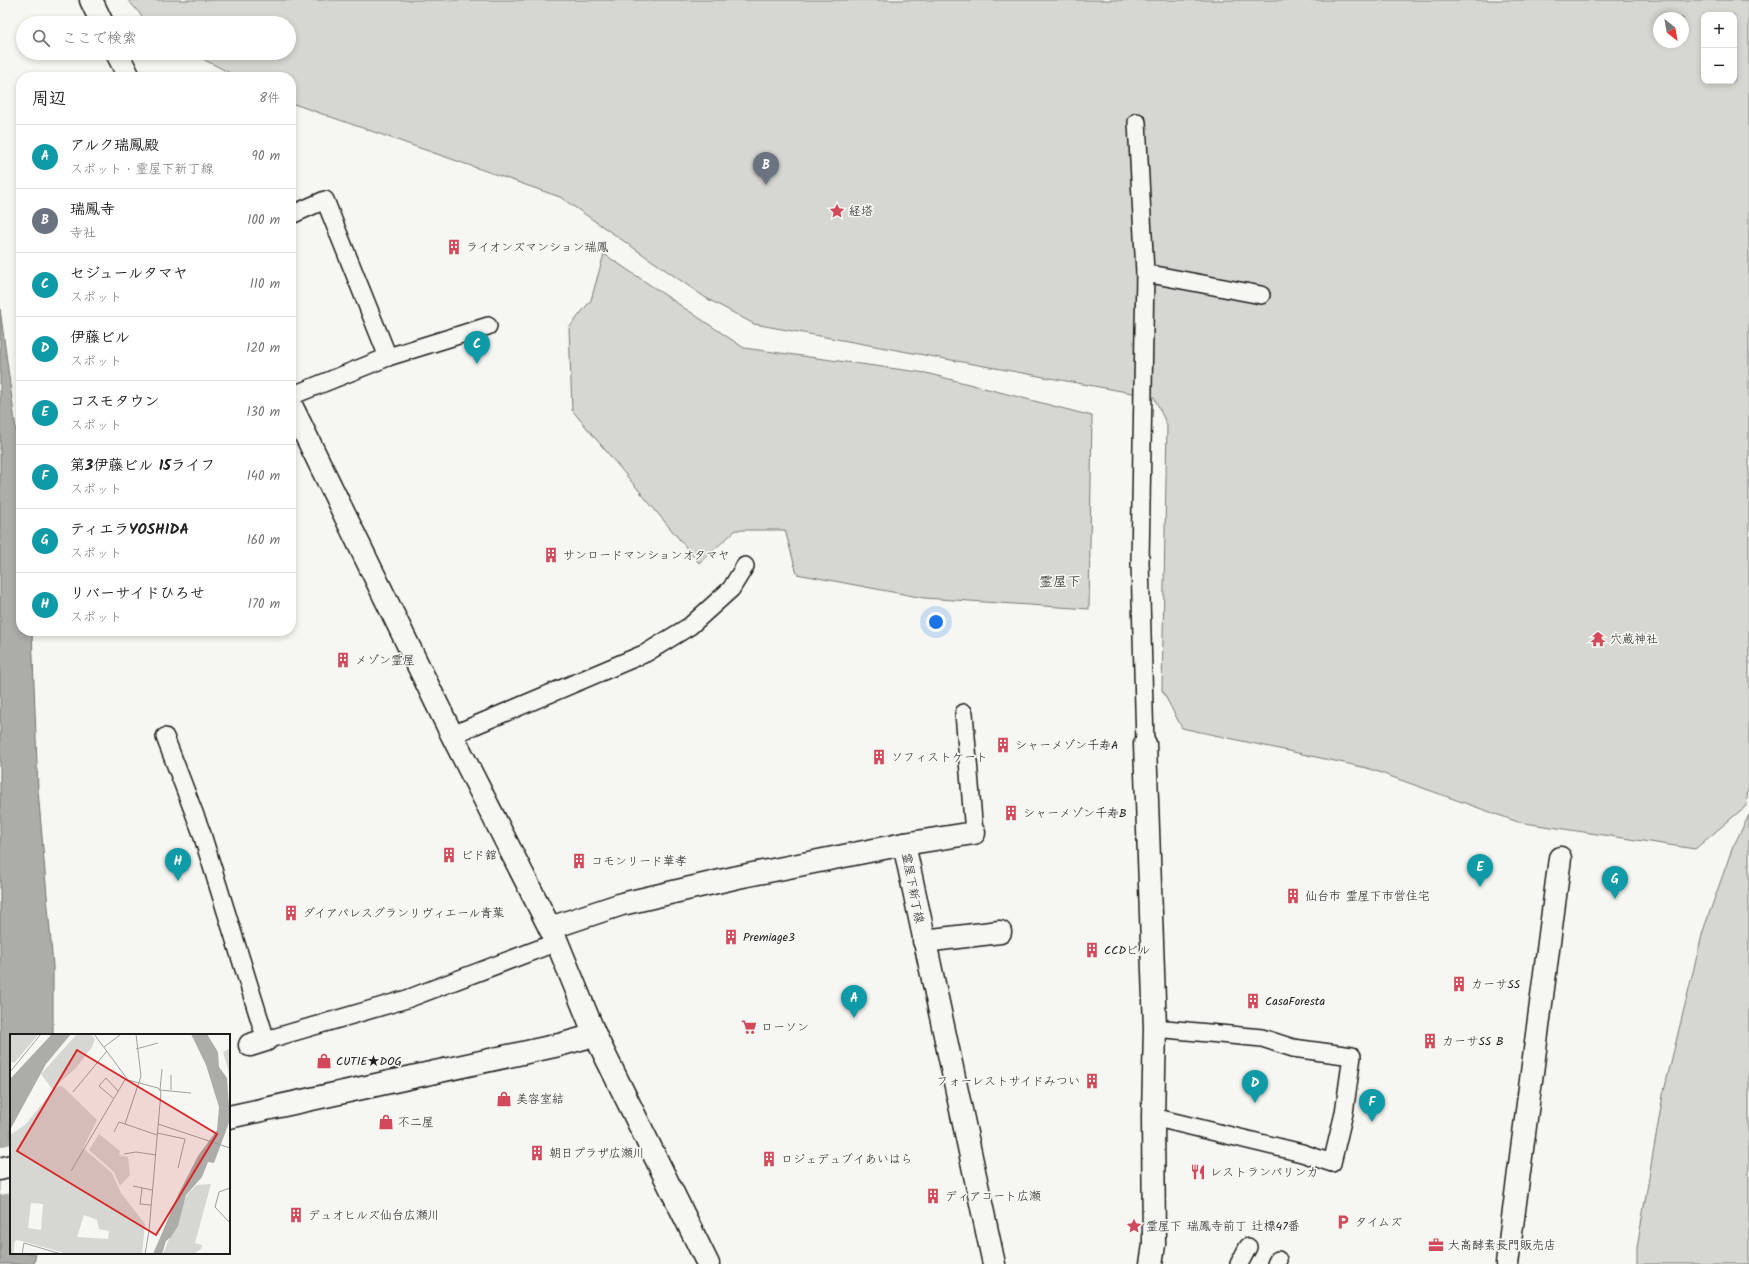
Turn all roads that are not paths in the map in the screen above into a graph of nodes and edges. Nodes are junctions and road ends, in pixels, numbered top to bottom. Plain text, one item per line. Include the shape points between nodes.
1 (91, 0) edge
2 (99, 16) edge
3 (120, 60) edge
4 (126, 72) edge
5 (1137, 122) dead end
6 (296, 213) edge
7 (1145, 273) junction
8 (1261, 294) dead end
9 (488, 326) dead end
10 (388, 357) junction
11 (296, 394) edge
12 (296, 416) edge
13 (745, 566) dead end
14 (964, 713) dead end
15 (452, 735) junction
16 (165, 737) dead end
17 (1145, 744) joint
18 (974, 833) joint
19 (904, 844) junction
20 (1560, 858) dead end
21 (1000, 932) dead end
22 (554, 935) junction
23 (924, 941) junction
24 (1155, 1028) junction
25 (595, 1035) junction
26 (230, 1117) edge
27 (1153, 1117) junction
28 (10, 1166) edge
29 (0, 1168) edge
30 (1248, 1247) dead end
31 (708, 1264) edge
32 (994, 1264) edge
33 (1151, 1264) edge
34 (1240, 1264) edge
35 (1507, 1264) edge

1 - 2 street
3 - 4 street
5 - 7 lane
6 - 10 lane via 325,200
7 - 8 lane
7 - 17 lane via 1140,562
9 - 10 lane
10 - 11 lane
12 - 15 street
13 - 15 lane via 731,589 690,626 646,652
14 - 18 lane
15 - 22 street
16 - 22 lane via 201,831 258,1042 407,999
17 - 24 street
18 - 19 street
19 - 22 street, 霊屋下新丁線 via 622,904
19 - 23 street, 霊屋下新丁線
20 - 35 street
21 - 23 street
22 - 25 street
23 - 32 street, 霊屋下新丁線
24 - 27 street
24 - 27 lane via 1262,1038 1294,1048 1352,1056 1344,1114 1332,1163 1302,1153
25 - 26 street
25 - 31 street
27 - 33 street via 1154,1245
28 - 29 street
30 - 34 lane

